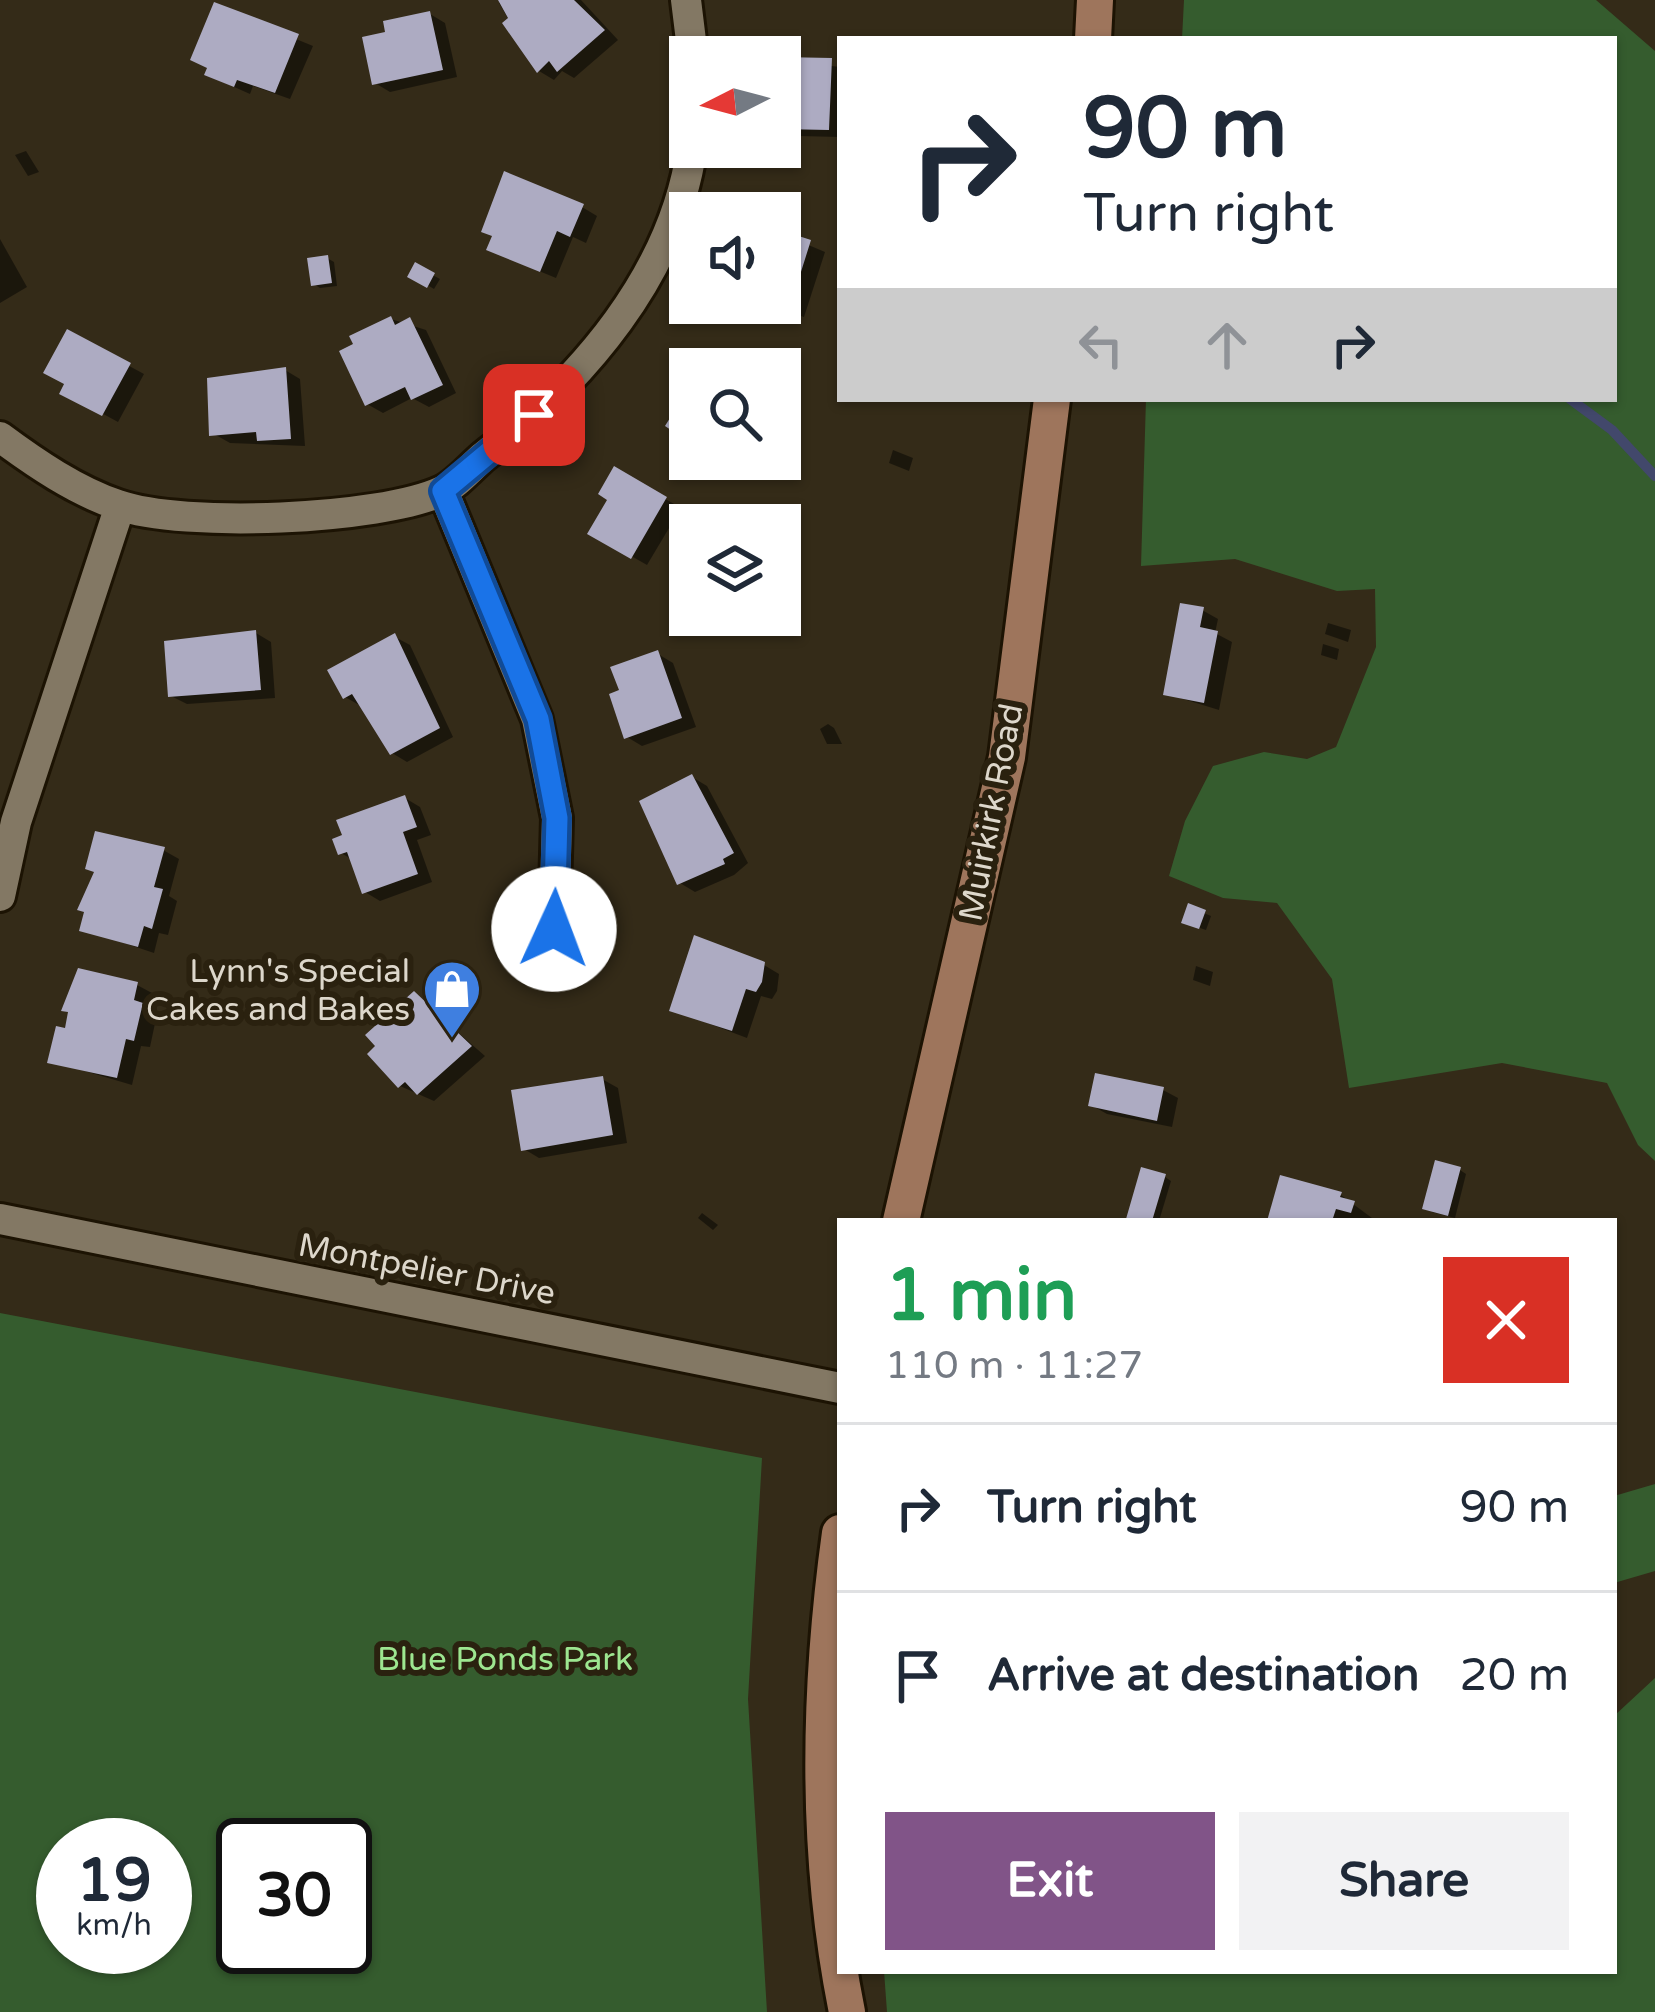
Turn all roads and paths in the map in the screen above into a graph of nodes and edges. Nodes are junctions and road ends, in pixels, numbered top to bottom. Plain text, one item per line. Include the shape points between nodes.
1 (686, 0) edge
2 (1096, 0) edge
3 (691, 36) edge
4 (1093, 36) edge
5 (686, 168) edge
6 (1052, 402) edge
7 (0, 437) edge
8 (443, 491) junction
9 (120, 506) junction
10 (0, 896) edge
11 (554, 929) dead end
12 (902, 1218) edge
13 (0, 1219) edge
14 (837, 1387) edge
15 (837, 1555) edge
16 (837, 1962) edge
17 (840, 1974) edge
18 (848, 2012) edge

1 - 3 street
2 - 4 main road
5 - 8 street via 666,234 632,302 552,399
6 - 12 main road, Muirkirk Road via 1007,757
7 - 9 street
8 - 9 street via 293,516
8 - 11 street via 538,719 557,818
9 - 10 street via 16,822
13 - 14 street, Montpelier Drive
15 - 16 main road via 825,1645 822,1784
17 - 18 main road

